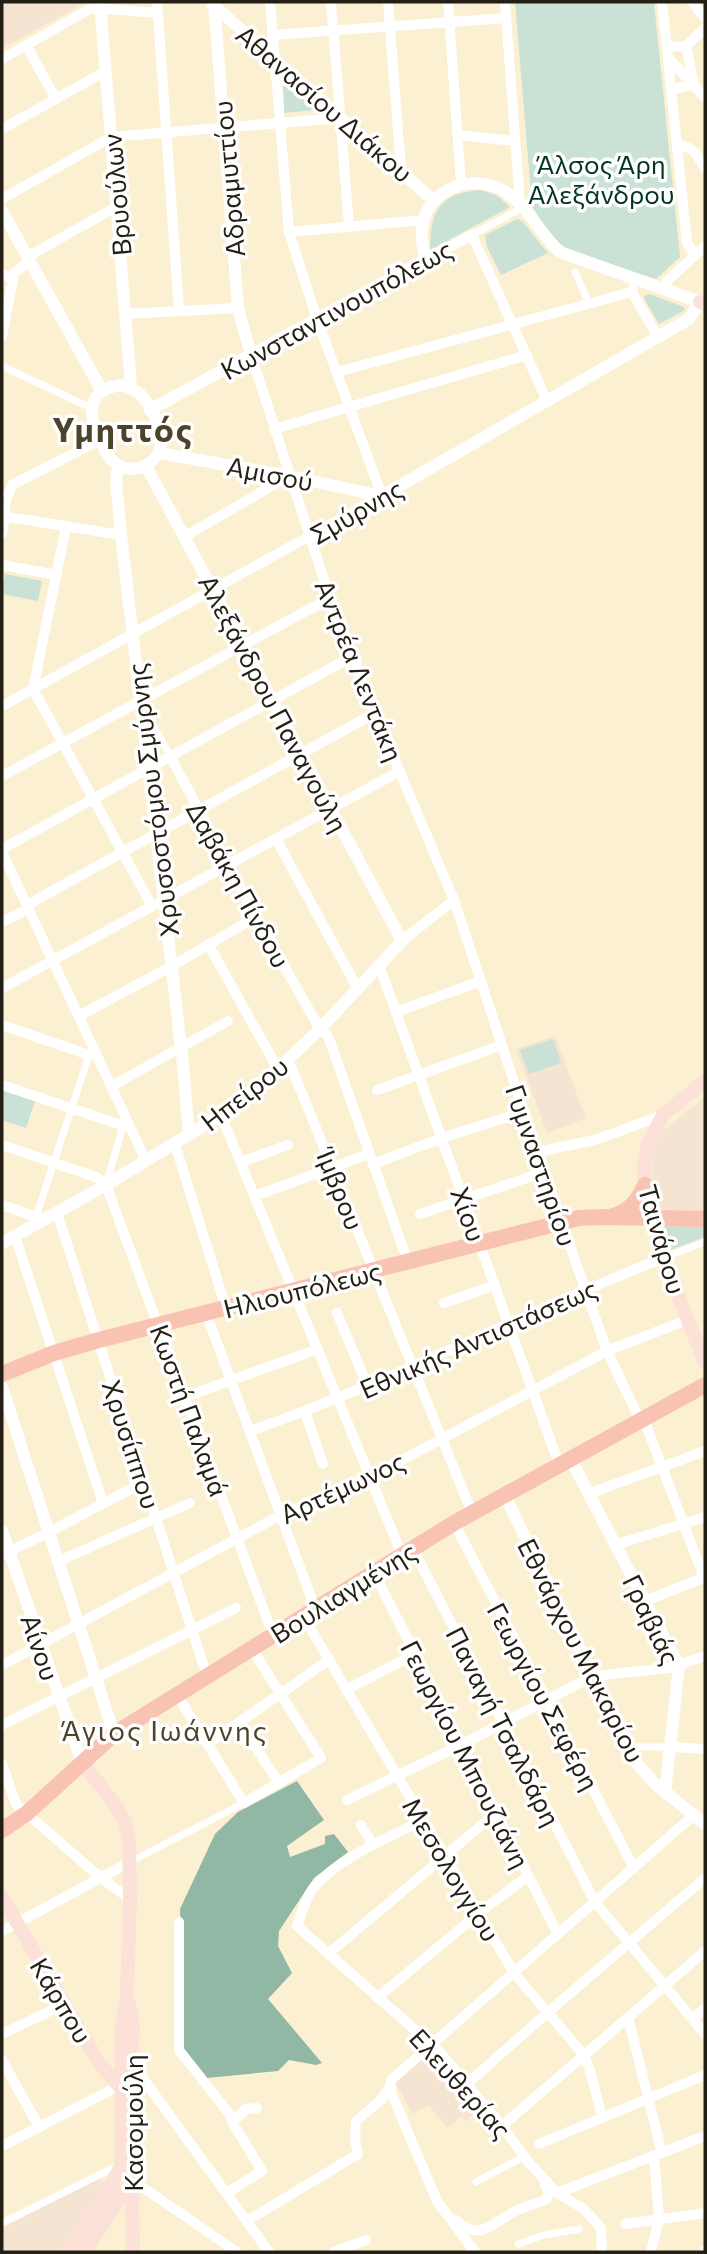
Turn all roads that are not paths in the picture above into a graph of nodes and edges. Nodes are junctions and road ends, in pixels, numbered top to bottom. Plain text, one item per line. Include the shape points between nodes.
1 (157, 2) edge
2 (270, 2) edge
3 (331, 2) edge
4 (388, 2) edge
5 (448, 2) edge
6 (505, 2) edge
7 (662, 2) edge
8 (692, 2) edge
9 (213, 3) edge
10 (101, 5) edge
11 (158, 13) junction
12 (506, 18) junction
13 (705, 18) edge
14 (449, 22) junction
15 (390, 27) junction
16 (705, 28) edge
17 (333, 30) junction
18 (272, 35) junction
19 (26, 45) junction
20 (686, 46) junction
21 (667, 51) junction
22 (274, 58) junction
23 (2, 59) edge
24 (106, 71) junction
25 (694, 85) junction
26 (672, 89) junction
27 (56, 99) junction
28 (705, 99) edge
29 (340, 118) junction
30 (279, 123) junction
31 (223, 127) junction
32 (2, 129) edge
33 (166, 132) junction
34 (458, 135) junction
35 (111, 136) junction
36 (515, 141) junction
37 (677, 146) junction
38 (705, 168) edge
39 (401, 170) junction
40 (461, 184) junction
41 (2, 200) edge
42 (435, 201) junction
43 (116, 206) junction
44 (521, 206) junction
45 (2, 211) edge
46 (424, 220) junction
47 (349, 226) junction
48 (289, 232) junction
49 (472, 234) junction
50 (705, 246) edge
51 (695, 255) junction
52 (29, 259) junction
53 (425, 260) junction
54 (575, 272) dead end
55 (2, 274) edge
56 (12, 279) junction
57 (634, 286) junction
58 (664, 289) junction
59 (589, 303) junction
60 (703, 305) edge
61 (238, 308) junction
62 (179, 311) junction
63 (125, 314) junction
64 (317, 319) junction
65 (513, 326) junction
66 (2, 337) edge
67 (658, 337) junction
68 (251, 355) junction
69 (527, 355) junction
70 (2, 366) edge
71 (337, 372) junction
72 (131, 387) junction
73 (102, 391) junction
74 (547, 401) junction
75 (350, 407) junction
76 (91, 408) junction
77 (150, 410) junction
78 (274, 429) junction
79 (100, 440) junction
80 (159, 453) junction
81 (118, 466) junction
82 (146, 466) junction
83 (289, 476) junction
84 (5, 493) edge
85 (382, 496) junction
86 (4, 516) edge
87 (66, 527) junction
88 (2, 534) edge
89 (121, 535) junction
90 (184, 537) junction
91 (309, 538) junction
92 (2, 565) edge
93 (57, 575) junction
94 (213, 591) junction
95 (330, 598) junction
96 (133, 634) junction
97 (243, 646) junction
98 (353, 656) junction
99 (33, 689) junction
100 (141, 700) junction
101 (272, 701) junction
102 (2, 706) edge
103 (375, 713) junction
104 (62, 742) junction
105 (301, 754) junction
106 (170, 756) junction
107 (149, 768) junction
108 (400, 771) junction
109 (2, 776) edge
110 (93, 799) junction
111 (331, 809) junction
112 (199, 810) junction
113 (156, 834) junction
114 (276, 839) junction
115 (2, 850) edge
116 (122, 852) junction
117 (228, 865) junction
118 (454, 900) junction
119 (158, 903) junction
120 (28, 907) junction
121 (256, 917) junction
122 (2, 922) edge
123 (402, 941) junction
124 (208, 944) junction
125 (53, 961) junction
126 (379, 965) junction
127 (172, 966) junction
128 (481, 981) junction
129 (2, 988) edge
130 (358, 989) junction
131 (396, 1013) junction
132 (79, 1016) junction
133 (228, 1021) dead end
134 (2, 1025) edge
135 (320, 1029) junction
136 (502, 1045) junction
137 (181, 1048) junction
138 (93, 1054) junction
139 (288, 1059) junction
140 (278, 1069) junction
141 (419, 1075) junction
142 (705, 1081) edge
143 (2, 1086) edge
144 (112, 1086) junction
145 (377, 1090) dead end
146 (71, 1108) junction
147 (523, 1112) junction
148 (222, 1115) junction
149 (663, 1115) junction
150 (127, 1127) junction
151 (188, 1135) junction
152 (442, 1138) junction
153 (175, 1144) junction
154 (2, 1145) edge
155 (288, 1145) dead end
156 (537, 1152) junction
157 (371, 1159) junction
158 (146, 1161) junction
159 (54, 1162) junction
160 (241, 1162) junction
161 (332, 1168) junction
162 (544, 1172) junction
163 (106, 1185) junction
164 (645, 1185) junction
165 (255, 1196) junction
166 (463, 1198) junction
167 (2, 1205) edge
168 (57, 1213) junction
169 (420, 1214) dead end
170 (606, 1217) junction
171 (40, 1218) junction
172 (652, 1218) junction
173 (705, 1219) edge
174 (561, 1223) junction
175 (15, 1236) junction
176 (705, 1242) edge
177 (2, 1243) edge
178 (480, 1244) junction
179 (663, 1258) junction
180 (408, 1262) junction
181 (374, 1270) junction
182 (495, 1285) junction
183 (585, 1289) junction
184 (293, 1291) junction
185 (444, 1303) dead end
186 (226, 1308) junction
187 (337, 1312) dead end
188 (206, 1313) junction
189 (687, 1320) junction
190 (158, 1325) junction
191 (509, 1325) junction
192 (99, 1340) junction
193 (318, 1349) junction
194 (607, 1351) junction
195 (54, 1353) junction
196 (705, 1363) edge
197 (413, 1367) junction
198 (2, 1374) edge
199 (231, 1380) junction
200 (705, 1385) edge
201 (2, 1387) edge
202 (368, 1387) junction
203 (533, 1390) junction
204 (185, 1397) junction
205 (338, 1399) junction
206 (305, 1412) junction
207 (642, 1419) junction
208 (250, 1431) junction
209 (442, 1438) junction
210 (705, 1451) edge
211 (565, 1461) junction
212 (323, 1464) dead end
213 (662, 1467) junction
214 (370, 1476) junction
215 (144, 1482) junction
216 (505, 1494) junction
217 (588, 1494) junction
218 (103, 1503) junction
219 (190, 1503) dead end
220 (472, 1513) junction
221 (281, 1515) junction
222 (705, 1517) edge
223 (156, 1518) junction
224 (454, 1523) junction
225 (684, 1524) junction
226 (2, 1531) edge
227 (49, 1532) junction
228 (237, 1537) junction
229 (615, 1545) junction
230 (408, 1552) junction
231 (6, 1553) edge
232 (59, 1561) junction
233 (173, 1571) junction
234 (374, 1573) junction
235 (705, 1578) edge
236 (645, 1601) junction
237 (236, 1608) dead end
238 (309, 1612) junction
239 (78, 1623) junction
240 (192, 1630) junction
241 (273, 1635) junction
242 (40, 1644) junction
243 (252, 1649) junction
244 (415, 1654) junction
245 (705, 1656) edge
246 (329, 1660) junction
247 (2, 1665) edge
248 (679, 1666) junction
249 (593, 1675) junction
250 (207, 1676) junction
251 (96, 1679) junction
252 (346, 1690) junction
253 (177, 1695) junction
254 (279, 1695) junction
255 (58, 1697) junction
256 (546, 1700) junction
257 (239, 1722) junction
258 (503, 1723) junction
259 (2, 1725) edge
260 (114, 1734) junction
261 (208, 1744) junction
262 (461, 1745) junction
263 (628, 1747) junction
264 (671, 1747) junction
265 (705, 1749) edge
266 (82, 1762) junction
267 (2, 1764) edge
268 (398, 1777) junction
269 (279, 1783) junction
270 (666, 1793) junction
271 (346, 1800) dead end
272 (244, 1803) junction
273 (496, 1813) junction
274 (26, 1814) junction
275 (694, 1815) junction
276 (423, 1821) junction
277 (705, 1824) edge
278 (361, 1825) dead end
279 (2, 1830) edge
280 (373, 1845) junction
281 (445, 1855) junction
282 (130, 1862) junction
283 (634, 1868) junction
284 (528, 1876) junction
285 (101, 1878) junction
286 (705, 1878) edge
287 (2, 1897) edge
288 (130, 1899) junction
289 (594, 1902) junction
290 (479, 1913) junction
291 (179, 1922) dead end
292 (17, 1923) junction
293 (2, 1931) edge
294 (558, 1934) junction
295 (628, 1943) junction
296 (705, 1951) edge
297 (328, 1954) junction
298 (514, 1973) junction
299 (665, 1986) junction
300 (377, 1998) junction
301 (65, 2004) junction
302 (705, 2008) edge
303 (547, 2013) junction
304 (628, 2017) junction
305 (693, 2019) junction
306 (2, 2034) edge
307 (705, 2034) edge
308 (432, 2045) junction
309 (125, 2055) junction
310 (583, 2055) junction
311 (2, 2060) edge
312 (99, 2063) junction
313 (705, 2076) edge
314 (467, 2084) junction
315 (390, 2086) junction
316 (150, 2087) junction
317 (122, 2089) junction
318 (649, 2099) junction
319 (257, 2108) dead end
320 (602, 2118) junction
321 (232, 2122) junction
322 (502, 2126) junction
323 (38, 2127) junction
324 (705, 2136) edge
325 (539, 2144) dead end
326 (2, 2146) edge
327 (658, 2155) junction
328 (528, 2160) junction
329 (122, 2162) junction
330 (132, 2180) junction
331 (476, 2182) dead end
332 (430, 2186) junction
333 (227, 2193) junction
334 (557, 2193) junction
335 (705, 2213) edge
336 (659, 2218) junction
337 (247, 2221) junction
338 (2, 2223) edge
339 (625, 2224) dead end
340 (579, 2229) dead end
341 (366, 2240) dead end
342 (518, 2244) dead end
343 (69, 2252) edge
344 (85, 2252) edge
345 (134, 2252) edge
346 (237, 2252) edge
347 (270, 2252) edge
348 (334, 2252) edge
349 (475, 2252) edge
350 (602, 2252) edge
351 (651, 2252) edge

1 - 11 street
2 - 18 street
3 - 17 street
4 - 15 street
5 - 14 street
6 - 12 street
7 - 21 street
8 - 13 street
9 - 22 street, Αθανασίου Διάκου
9 - 31 street, Αδραμυττίου
10 - 11 street
10 - 19 street
10 - 24 street, Βρυούλων
11 - 33 street
12 - 14 street
12 - 36 street
14 - 15 street
14 - 34 street
15 - 17 street
15 - 39 street
16 - 20 street
17 - 18 street
17 - 29 street
18 - 22 street
19 - 23 street
19 - 27 street
20 - 21 street
20 - 25 street
21 - 25 street
21 - 26 street
22 - 29 street, Αθανασίου Διάκου
22 - 30 street
24 - 27 street
24 - 35 street, Βρυούλων
25 - 26 street
25 - 28 street
26 - 37 street
27 - 32 street
29 - 30 street
29 - 39 street, Αθανασίου Διάκου
29 - 47 street
30 - 31 street
30 - 48 street
31 - 33 street
31 - 61 street, Αδραμυττίου
33 - 35 street
33 - 62 street
34 - 36 street
34 - 40 street
35 - 41 street
35 - 43 street, Βρυούλων
36 - 44 street
37 - 38 street via 693,149
37 - 51 street via 687,243
39 - 42 street, Αθανασίου Διάκου
40 - 42 street
40 - 44 street via 492,185
42 - 46 street
43 - 52 street
43 - 63 street, Βρυούλων
44 - 49 street, Κωνσταντινουπόλεως
44 - 57 street via 560,252
45 - 52 street
46 - 47 street
46 - 53 street
47 - 48 street
48 - 64 street
49 - 53 street, Κωνσταντινουπόλεως
49 - 65 street
50 - 51 street
51 - 58 street
52 - 56 street
52 - 73 street
53 - 64 street, Κωνσταντινουπόλεως
54 - 59 street
55 - 56 street
56 - 66 street
57 - 58 street
57 - 59 street
57 - 67 street
58 - 60 street
59 - 65 street
60 - 67 street, Σμύρνης
61 - 62 street
61 - 68 street, Αδραμυττίου
62 - 63 street
63 - 72 street, Βρυούλων
64 - 68 street, Κωνσταντινουπόλεως
64 - 71 street
65 - 69 street
65 - 71 street
67 - 74 street, Σμύρνης
68 - 77 street, Κωνσταντινουπόλεως
68 - 78 street, Αντρέα Λεντάκη
69 - 74 street
69 - 75 street
70 - 76 street
71 - 75 street
72 - 73 street via 111,386
72 - 77 street
73 - 76 street
74 - 85 street, Σμύρνης
75 - 78 street
75 - 85 street
76 - 79 street
77 - 80 street via 161,435
78 - 83 street, Αντρέα Λεντάκη
79 - 81 street
79 - 84 street via 12,485
80 - 82 street
80 - 83 street, Αμισού
81 - 82 street
81 - 89 street, Χρυσοστόμου Σμύρνης
82 - 90 street, Αλεξάνδρου Παναγούλη
83 - 85 street, Αμισού
83 - 90 street
83 - 91 street, Αντρέα Λεντάκη
84 - 86 street
85 - 91 street, Σμύρνης
86 - 87 street
86 - 88 street
87 - 89 street
87 - 93 street
89 - 96 street, Χρυσοστόμου Σμύρνης
90 - 94 street, Αλεξάνδρου Παναγούλη
91 - 94 street, Σμύρνης
91 - 95 street, Αντρέα Λεντάκη
92 - 93 street
93 - 99 street
94 - 96 street, Σμύρνης
94 - 97 street, Αλεξάνδρου Παναγούλη
95 - 97 street
95 - 98 street, Αντρέα Λεντάκη
96 - 99 street, Σμύρνης
96 - 100 street, Χρυσοστόμου Σμύρνης
97 - 100 street
97 - 101 street, Αλεξάνδρου Παναγούλη
98 - 101 street
98 - 103 street, Αντρέα Λεντάκη
99 - 102 street, Σμύρνης
99 - 104 street
100 - 104 street
100 - 106 street, Δαβάκη Πίνδου
100 - 107 street, Χρυσοστόμου Σμύρνης
101 - 105 street, Αλεξάνδρου Παναγούλη
101 - 106 street
103 - 105 street
103 - 108 street, Αντρέα Λεντάκη
104 - 109 street
104 - 110 street
105 - 111 street, Αλεξάνδρου Παναγούλη
105 - 112 street
106 - 107 street
106 - 112 street, Δαβάκη Πίνδου
107 - 110 street
107 - 113 street, Χρυσοστόμου Σμύρνης
108 - 111 street
108 - 118 street, Αντρέα Λεντάκη
110 - 115 street
110 - 116 street
111 - 114 street
111 - 123 street, Αλεξάνδρου Παναγούλη
112 - 113 street
112 - 117 street, Δαβάκη Πίνδου
113 - 116 street
113 - 119 street, Χρυσοστόμου Σμύρνης
114 - 117 street
114 - 130 street
115 - 120 street
116 - 119 street
116 - 120 street
117 - 119 street
117 - 121 street, Δαβάκη Πίνδου
118 - 123 street, Ηπείρου
118 - 128 street, Γυμναστηρίου
119 - 125 street
119 - 127 street, Χρυσοστόμου Σμύρνης
120 - 122 street
120 - 125 street
121 - 124 street
121 - 135 street, Δαβάκη Πίνδου
123 - 126 street, Ηπείρου
124 - 127 street
124 - 140 street
125 - 129 street
125 - 132 street
126 - 130 street, Ηπείρου
126 - 131 street, Χίου
127 - 132 street
127 - 137 street, Χρυσοστόμου Σμύρνης
128 - 131 street
128 - 136 street, Γυμναστηρίου
130 - 135 street, Ηπείρου
131 - 141 street, Χίου
132 - 138 street
133 - 137 street
134 - 138 street
135 - 139 street, Ηπείρου
135 - 157 street, Δαβάκη Πίνδου via 328,1037
136 - 141 street
136 - 147 street, Γυμναστηρίου
137 - 144 street
137 - 151 street, Χρυσοστόμου Σμύρνης
138 - 144 street
138 - 146 street
139 - 140 street, Ηπείρου
139 - 161 street, Ίμβρου
140 - 148 street, Ηπείρου
141 - 145 street
141 - 152 street, Χίου
142 - 149 main road
143 - 146 street
144 - 150 street
146 - 150 street
146 - 159 street
147 - 152 street
147 - 156 street, Γυμναστηρίου
148 - 151 street, Ηπείρου
148 - 160 street, Παναγή Τσαλδάρη
149 - 156 street via 595,1140
149 - 164 main road, Ταινάρου via 647,1146
150 - 158 street
150 - 163 street
151 - 153 street, Ηπείρου
152 - 157 street
152 - 166 street, Χίου
153 - 158 street, Ηπείρου
153 - 186 street
154 - 159 street
155 - 160 street
156 - 162 street, Γυμναστηρίου
157 - 161 street
157 - 180 street, Δαβάκη Πίνδου
158 - 163 street, Ηπείρου
159 - 163 street
159 - 171 street
160 - 165 street, Παναγή Τσαλδάρη
161 - 165 street
161 - 181 street, Ίμβρου
162 - 166 street
162 - 174 street, Γυμναστηρίου
163 - 168 street, Ηπείρου
163 - 190 street, Κωστή Παλαμά
164 - 170 main road via 627,1210
164 - 172 main road, Ταινάρου
165 - 184 street, Παναγή Τσαλδάρη
166 - 169 street
166 - 178 street, Χίου
167 - 171 street
168 - 171 street, Ηπείρου
168 - 192 street, Χρυσίππου
170 - 172 main road
170 - 174 main road, Ηλιουπόλεως
171 - 175 street, Ηπείρου
172 - 173 main road
172 - 179 main road, Ταινάρου
174 - 178 main road, Ηλιουπόλεως
174 - 183 street, Γυμναστηρίου
175 - 177 street, Ηπείρου
175 - 195 street
176 - 179 street, Εθνικής Αντιστάσεως
178 - 180 main road, Ηλιουπόλεως
178 - 182 street, Χίου
179 - 183 street, Εθνικής Αντιστάσεως
179 - 189 main road, Ταινάρου
180 - 181 main road, Ηλιουπόλεως
181 - 184 main road, Ηλιουπόλεως
181 - 197 street, Ίμβρου
182 - 185 street
182 - 191 street, Χίου
183 - 191 street, Εθνικής Αντιστάσεως
183 - 194 street, Γυμναστηρίου
184 - 186 main road, Ηλιουπόλεως
184 - 193 street, Παναγή Τσαλδάρη
186 - 188 main road, Ηλιουπόλεως
187 - 202 street
188 - 190 main road, Ηλιουπόλεως
188 - 199 street, Μεσολογγίου
189 - 194 street, Αρτέμωνος
189 - 196 main road, Ταινάρου
190 - 192 main road, Ηλιουπόλεως
190 - 204 street, Κωστή Παλαμά
191 - 197 street, Εθνικής Αντιστάσεως
191 - 203 street, Χίου
192 - 195 main road, Ηλιουπόλεως
192 - 215 street, Χρυσίππου
193 - 199 street
193 - 205 street, Παναγή Τσαλδάρη
194 - 203 street, Αρτέμωνος
194 - 207 street, Γυμναστηρίου
195 - 198 main road, Ηλιουπόλεως
195 - 218 street
197 - 202 street, Εθνικής Αντιστάσεως
197 - 209 street, Ίμβρου
199 - 204 street
199 - 208 street, Μεσολογγίου
200 - 207 main road, Βουλιαγμένης
201 - 227 street
202 - 205 street, Εθνικής Αντιστάσεως
203 - 209 street, Αρτέμωνος
203 - 211 street, Χίου
204 - 228 street, Κωστή Παλαμά
205 - 206 street, Εθνικής Αντιστάσεως
205 - 214 street, Παναγή Τσαλδάρη
206 - 208 street, Εθνικής Αντιστάσεως
206 - 212 street
207 - 211 main road, Βουλιαγμένης
207 - 213 street, Γυμναστηρίου
208 - 221 street, Μεσολογγίου
209 - 214 street, Αρτέμωνος
209 - 220 street, Ίμβρου
210 - 213 street
211 - 216 main road, Βουλιαγμένης
211 - 217 street, Γραβιάς
213 - 217 street
213 - 225 street, Γυμναστηρίου
214 - 221 street, Αρτέμωνος
214 - 230 street, Παναγή Τσαλδάρη
215 - 218 street
215 - 223 street, Χρυσίππου
216 - 220 main road, Βουλιαγμένης
216 - 249 street, Εθνάρχου Μακαρίου
217 - 229 street, Γραβιάς
218 - 227 street
219 - 223 street
220 - 224 main road, Βουλιαγμένης
221 - 228 street, Αρτέμωνος
221 - 238 street, Μεσολογγίου
222 - 225 street
223 - 232 street
223 - 233 street, Χρυσίππου
224 - 230 main road, Βουλιαγμένης
224 - 256 street, Γεωργίου Σεφέρη
225 - 229 street
225 - 235 street, Γυμναστηρίου
226 - 231 street, Αίνου
227 - 231 street
227 - 232 street
228 - 233 street, Αρτέμωνος
228 - 241 street, Κωστή Παλαμά
229 - 236 street, Γραβιάς
230 - 234 main road, Βουλιαγμένης
230 - 258 street, Παναγή Τσαλδάρη
231 - 242 street, Αίνου
232 - 239 street
233 - 239 street, Αρτέμωνος
233 - 240 street, Χρυσίππου
234 - 238 main road, Βουλιαγμένης
234 - 244 street, Γεωργίου Μπουζιάνη
235 - 236 street
236 - 248 street, Γραβιάς
237 - 240 street
238 - 241 main road, Βουλιαγμένης
238 - 246 street, Μεσολογγίου
239 - 242 street, Αρτέμωνος
239 - 251 street
240 - 250 street, Χρυσίππου
240 - 251 street
241 - 243 main road, Βουλιαγμένης
242 - 247 street, Αρτέμωνος
242 - 255 street, Αίνου
243 - 250 main road, Βουλιαγμένης
243 - 254 street
244 - 252 street
244 - 262 street, Γεωργίου Μπουζιάνη
245 - 248 street
246 - 252 street, Μεσολογγίου
246 - 254 street
248 - 249 street
248 - 264 street, Γραβιάς
249 - 256 street
249 - 263 street, Εθνάρχου Μακαρίου
250 - 253 main road, Βουλιαγμένης
251 - 255 street
251 - 260 street
252 - 268 street, Μεσολογγίου
253 - 260 main road, Βουλιαγμένης
253 - 261 street
254 - 257 street
254 - 269 street via 321,1758
255 - 259 street
255 - 266 street, Αίνου
256 - 258 street
256 - 283 street, Γεωργίου Σεφέρη
257 - 261 street
257 - 269 street
258 - 262 street
258 - 289 street, Παναγή Τσαλδάρη
260 - 266 main road, Βουλιαγμένης
261 - 272 street
262 - 268 street
262 - 273 street, Γεωργίου Μπουζιάνη
263 - 264 street
263 - 270 street, Εθνάρχου Μακαρίου via 641,1769
264 - 265 street
264 - 270 street, Γραβιάς
266 - 274 main road, Βουλιαγμένης
266 - 282 main road, Κασομούλη via 125,1822
267 - 274 street via 16,1804
268 - 271 street
268 - 276 street, Μεσολογγίου
269 - 272 street
270 - 275 street, Εθνάρχου Μακαρίου
272 - 282 street
273 - 281 street
273 - 284 street, Γεωργίου Μπουζιάνη
274 - 279 main road, Βουλιαγμένης
274 - 285 street
275 - 277 street, Εθνάρχου Μακαρίου
275 - 283 street
276 - 280 street
276 - 281 street, Μεσολογγίου
278 - 280 street
280 - 297 street, Ελευθερίας via 348,1859 310,1892 297,1926
281 - 290 street, Μεσολογγίου
281 - 297 street
282 - 285 street
282 - 288 main road, Κασομούλη
283 - 289 street
284 - 290 street
284 - 294 street, Γεωργίου Μπουζιάνη
285 - 288 street
285 - 292 street
286 - 295 street
287 - 292 main road, Κάρπου
288 - 309 main road, Κασομούλη via 122,2024
289 - 294 street
289 - 295 street, Παναγή Τσαλδάρη
290 - 298 street, Μεσολογγίου
290 - 300 street
291 - 321 street via 179,2050
292 - 293 street
292 - 301 main road, Κάρπου
294 - 298 street
295 - 299 street, Παναγή Τσαλδάρη
295 - 303 street
296 - 299 street
297 - 300 street, Ελευθερίας
298 - 303 street, Μεσολογγίου
298 - 308 street
299 - 304 street
299 - 305 street, Παναγή Τσαλδάρη
300 - 308 street, Ελευθερίας
301 - 306 street
301 - 312 main road, Κάρπου
302 - 305 street
303 - 310 street, Μεσολογγίου
303 - 314 street
304 - 310 street
304 - 318 street
305 - 307 street, Παναγή Τσαλδάρη
308 - 314 street, Ελευθερίας
308 - 315 street via 391,2080
309 - 312 main road
309 - 316 street
309 - 317 main road, Κασομούλη
310 - 320 street, Μεσολογγίου
310 - 322 street
311 - 323 street
312 - 317 main road, Κάρπου
313 - 318 street
314 - 322 street, Ελευθερίας
315 - 332 street
315 - 337 street via 356,2121 358,2154
316 - 317 street
316 - 333 street
317 - 323 street via 111,2090
317 - 329 main road, Κασομούλη
317 - 330 main road, Κασομούλη
318 - 320 street
318 - 327 street
319 - 321 street via 246,2109
320 - 325 street
321 - 333 street via 262,2171
322 - 328 street, Ελευθερίας
323 - 326 street
324 - 327 street
327 - 334 street
327 - 336 street
328 - 331 street
328 - 332 street via 549,2197 477,2231 465,2229
328 - 334 street, Ελευθερίας
329 - 338 street
329 - 343 main road
330 - 344 main road
330 - 345 main road, Κασομούλη
330 - 346 street
332 - 349 street
333 - 337 street
334 - 350 street, Ελευθερίας via 584,2209 601,2228
335 - 336 street
336 - 339 street
336 - 351 street
337 - 347 street
340 - 342 street
341 - 348 street

